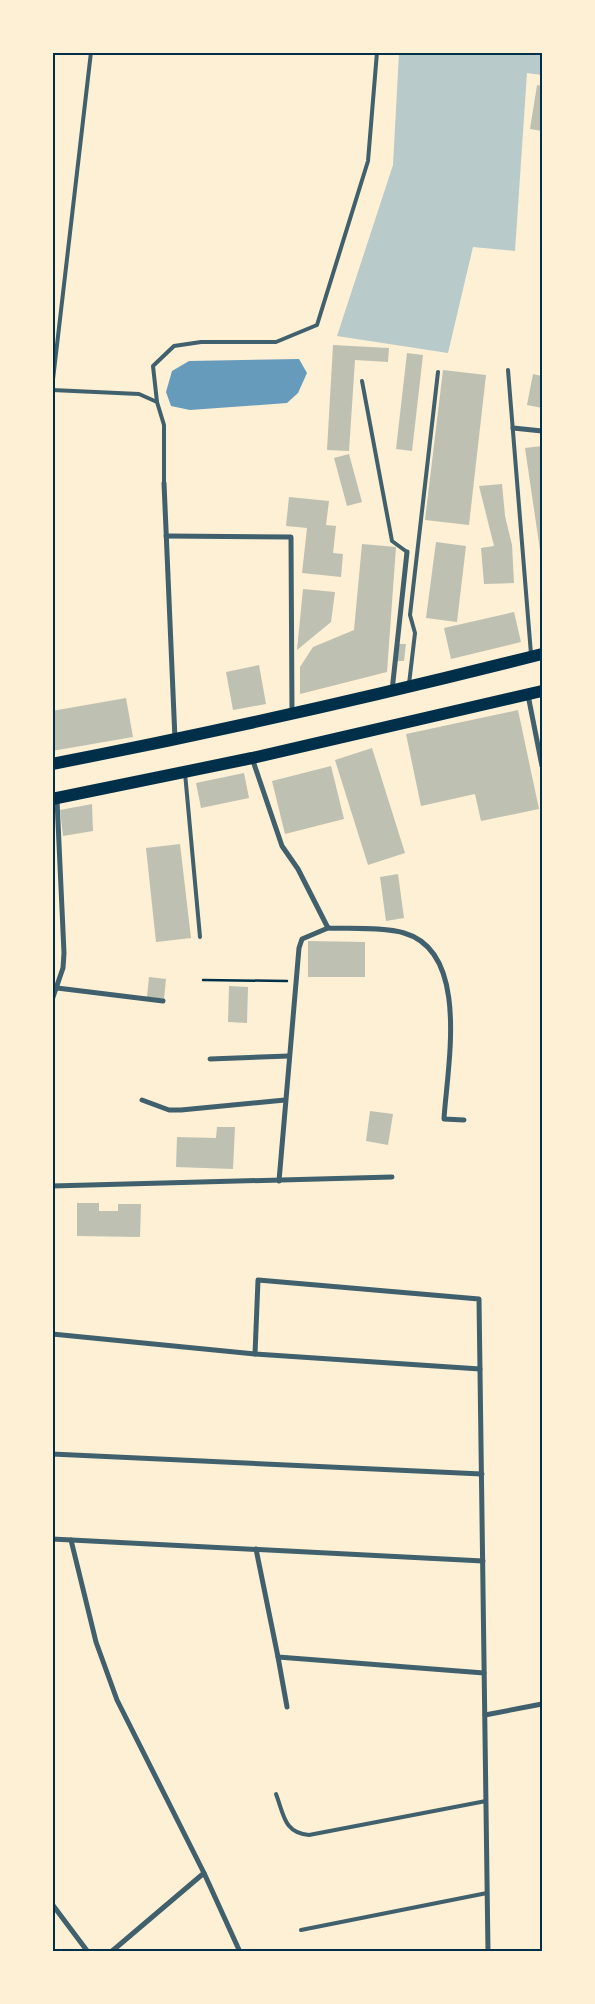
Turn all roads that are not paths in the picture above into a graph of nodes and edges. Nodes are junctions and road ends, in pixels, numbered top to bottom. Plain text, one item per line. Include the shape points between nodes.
1 (91, 52) edge
2 (377, 52) edge
3 (508, 370) dead end
4 (438, 372) dead end
5 (362, 381) dead end
6 (52, 389) edge
7 (156, 402) junction
8 (513, 428) junction
9 (542, 431) edge
10 (164, 483) joint
11 (166, 536) junction
12 (407, 552) joint
13 (537, 655) edge
14 (409, 687) junction
15 (392, 691) junction
16 (542, 691) edge
17 (528, 694) junction
18 (292, 714) junction
19 (175, 740) junction
20 (252, 758) junction
21 (52, 764) edge
22 (542, 766) edge
23 (185, 772) junction
24 (55, 799) edge
25 (328, 928) junction
26 (200, 938) dead end
27 (57, 988) junction
28 (52, 1000) edge
29 (163, 1002) dead end
30 (289, 1056) junction
31 (210, 1059) dead end
32 (142, 1100) dead end
33 (285, 1100) junction
34 (464, 1120) dead end
35 (392, 1177) dead end
36 (279, 1181) junction
37 (52, 1186) edge
38 (52, 1334) edge
39 (255, 1354) junction
40 (480, 1369) junction
41 (52, 1454) edge
42 (482, 1474) junction
43 (52, 1539) edge
44 (71, 1540) junction
45 (256, 1550) junction
46 (483, 1561) junction
47 (278, 1657) junction
48 (484, 1673) junction
49 (542, 1704) edge
50 (287, 1707) dead end
51 (485, 1715) junction
52 (276, 1794) dead end
53 (486, 1801) junction
54 (204, 1873) junction
55 (487, 1893) junction
56 (52, 1904) edge
57 (301, 1930) dead end
58 (88, 1952) edge
59 (111, 1952) edge
60 (240, 1952) edge
61 (488, 1952) edge

1 - 6 lane
2 - 7 lane via 368,162 317,325 276,342 201,342 174,346 153,366
3 - 8 lane
4 - 14 lane via 410,614 416,633
5 - 12 lane via 392,541
6 - 7 lane via 138,394
7 - 10 lane via 164,425
8 - 9 street
8 - 13 lane
10 - 11 street
11 - 18 street via 291,537
11 - 19 street
12 - 15 street
13 - 14 main road
14 - 15 main road
15 - 18 main road
16 - 17 main road
17 - 20 main road
17 - 22 street
18 - 19 main road
19 - 21 main road
20 - 23 main road
20 - 25 street via 282,846 298,869
23 - 24 main road
23 - 26 lane
24 - 27 street via 64,953
25 - 30 street via 302,939 294,981
25 - 34 street via 404,933 418,940 441,964 451,1006 444,1119
27 - 28 street
27 - 29 street
30 - 31 street
30 - 33 street
32 - 33 street via 169,1110
33 - 36 street
35 - 36 street
36 - 37 street
38 - 39 street
39 - 40 street
39 - 40 street via 258,1280 479,1299
40 - 42 street
41 - 42 street
42 - 46 street
43 - 44 street
44 - 45 street
44 - 54 street via 96,1642 117,1700
45 - 46 street
45 - 47 street
46 - 48 street
47 - 48 street
47 - 50 street
48 - 51 street
49 - 51 street
51 - 53 street
52 - 53 lane via 288,1828 297,1834 309,1835
53 - 55 street
54 - 59 street
54 - 60 street
55 - 57 lane
55 - 61 street
56 - 58 street

